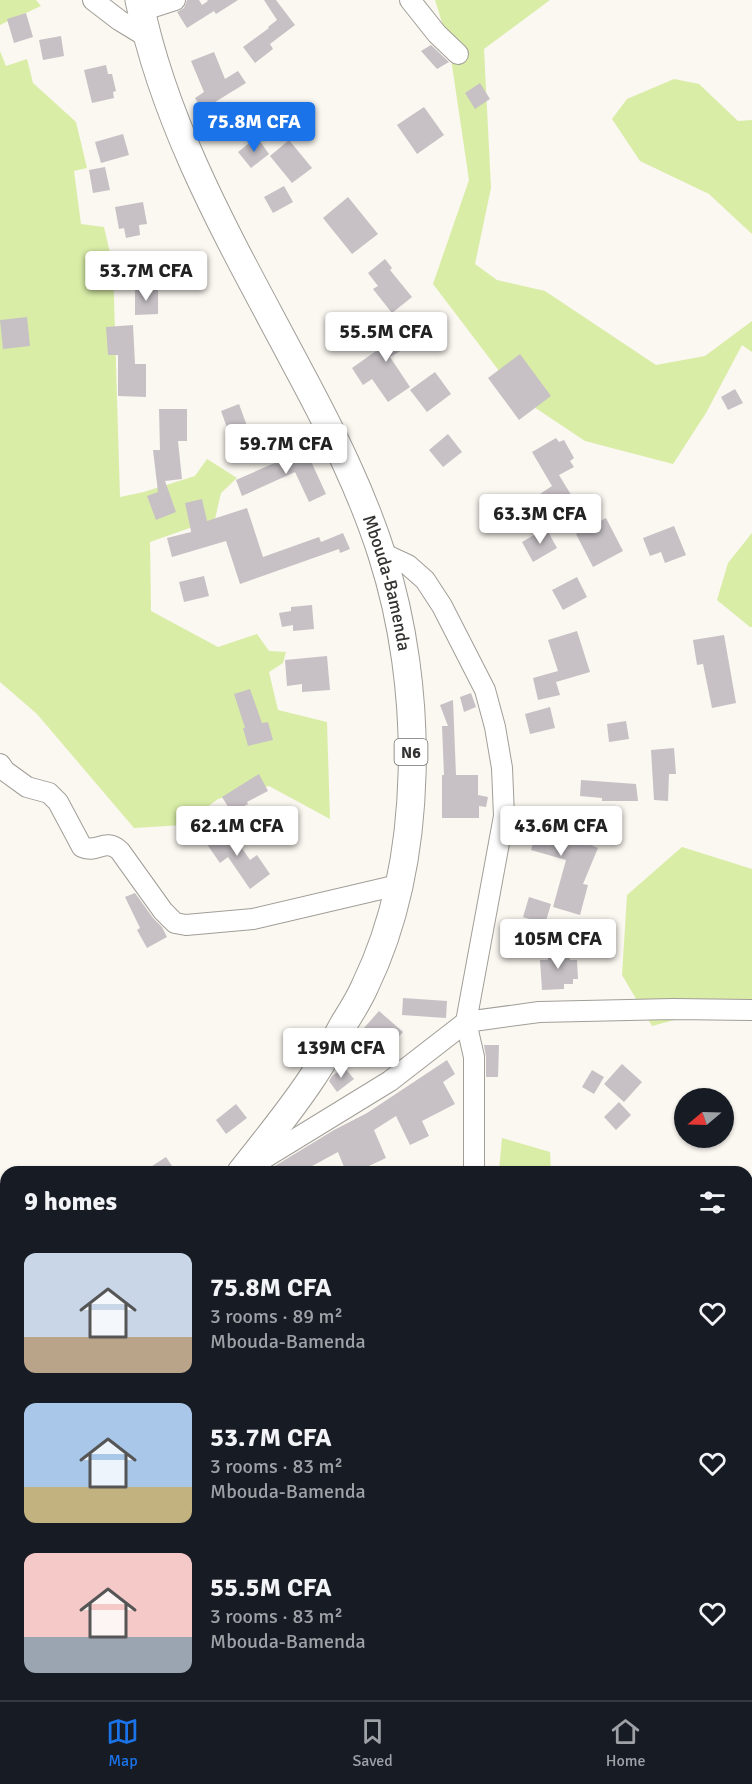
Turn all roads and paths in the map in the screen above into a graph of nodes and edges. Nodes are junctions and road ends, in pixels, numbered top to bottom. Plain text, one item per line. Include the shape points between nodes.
1 (93, 0) edge
2 (175, 0) edge
3 (410, 0) edge
4 (140, 6) edge
5 (147, 37) junction
6 (458, 54) dead end
7 (382, 553) junction
8 (0, 764) edge
9 (398, 885) junction
10 (752, 1010) edge
11 (466, 1022) junction
12 (246, 1166) edge
13 (251, 1166) edge
14 (474, 1166) edge

1 - 5 street
2 - 4 street
3 - 6 street
4 - 5 highway, Mbouda-Bamenda / N6
5 - 7 highway, Mbouda-Bamenda / N6 via 195,169 352,477
7 - 9 highway, Mbouda-Bamenda / N6 via 407,660 410,710 412,773 408,831
7 - 11 street via 408,565 442,606 484,690 495,727 504,816
8 - 9 street via 27,787 49,793 58,802 82,847 115,846 176,923 253,919
9 - 12 highway, Mbouda-Bamenda / N6 via 386,934 365,987 316,1073
10 - 11 street via 539,1012
11 - 13 street via 390,1081
11 - 14 street via 474,1057

